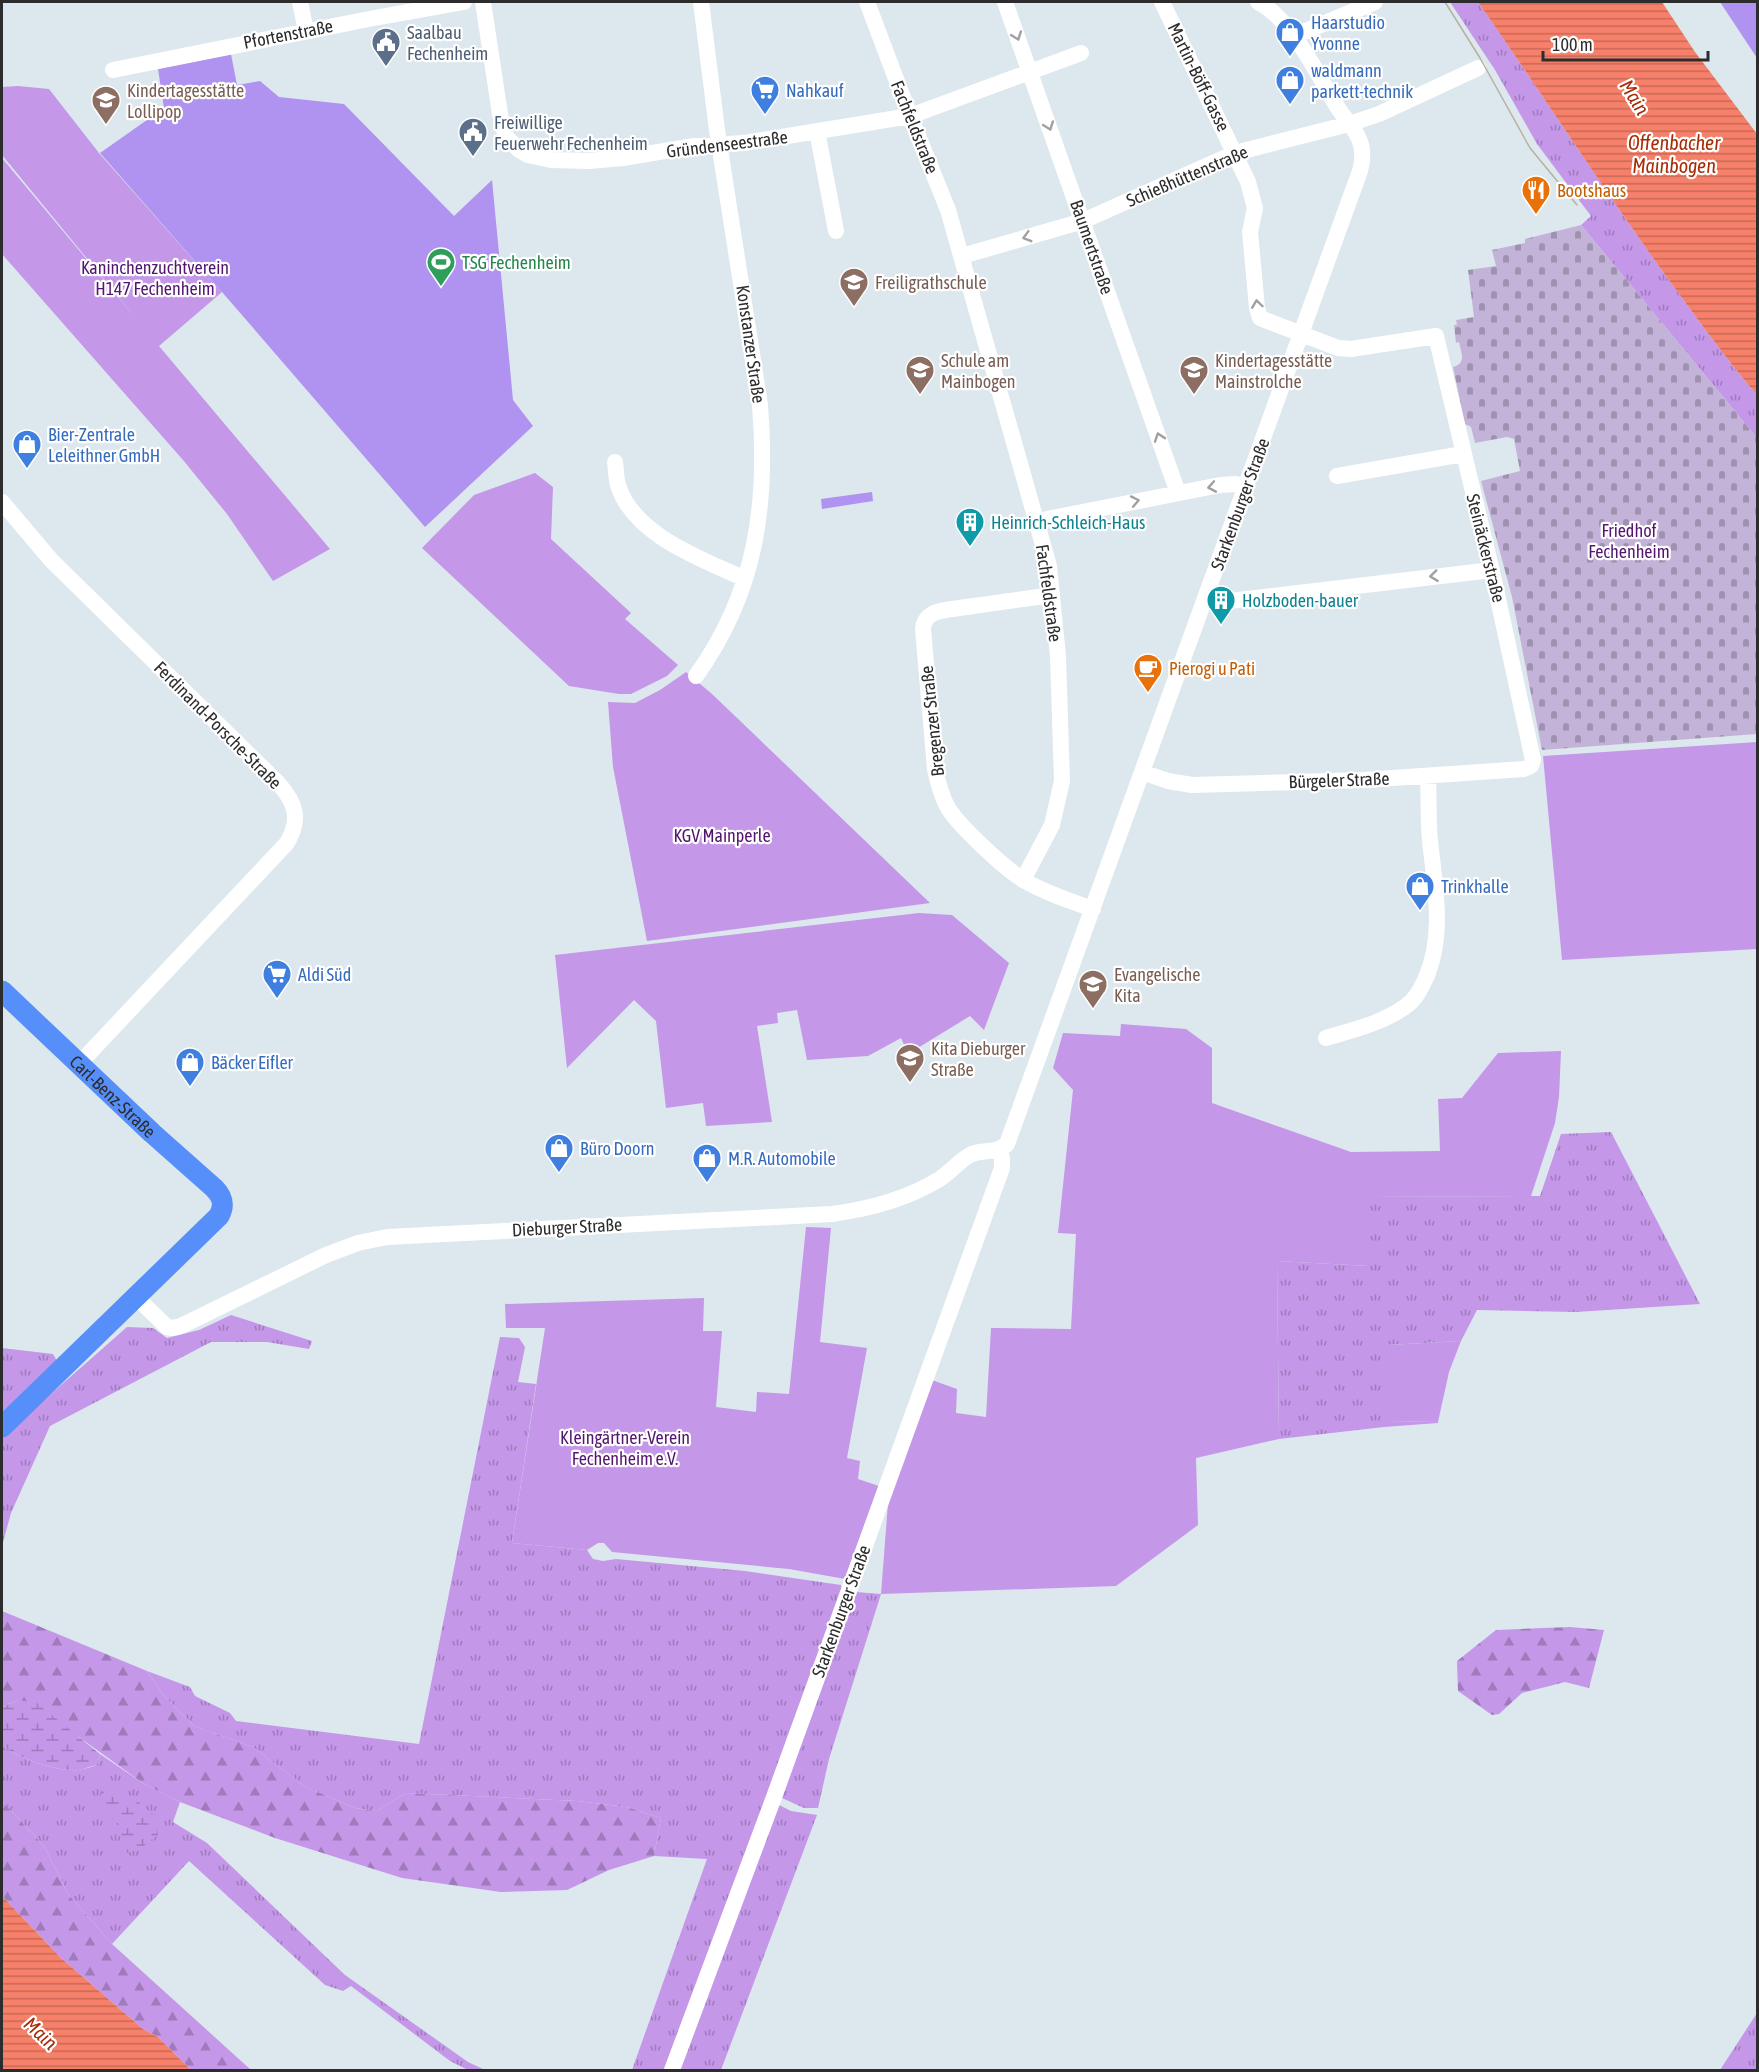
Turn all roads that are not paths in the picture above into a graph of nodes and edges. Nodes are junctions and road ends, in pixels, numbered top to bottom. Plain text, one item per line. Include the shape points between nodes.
1 (300, 2) edge
2 (465, 2) edge
3 (483, 2) edge
4 (701, 2) edge
5 (867, 2) edge
6 (1005, 2) edge
7 (1162, 2) edge
8 (1258, 2) edge
9 (1375, 2) edge
10 (306, 31) junction
11 (1294, 36) junction
12 (1081, 53) dead end
13 (1478, 68) dead end
14 (113, 70) dead end
15 (1030, 71) junction
16 (1328, 92) junction
17 (910, 116) junction
18 (1349, 124) junction
19 (817, 131) junction
20 (1309, 134) junction
21 (720, 144) junction
22 (1235, 153) junction
23 (1083, 221) junction
24 (836, 231) dead end
25 (962, 256) junction
26 (1301, 335) junction
27 (1463, 454) junction
28 (615, 462) dead end
29 (1337, 477) dead end
30 (1246, 487) junction
31 (1178, 493) junction
32 (2, 502) edge
33 (1037, 521) junction
34 (1492, 570) junction
35 (745, 579) junction
36 (1052, 595) junction
37 (1206, 600) junction
38 (696, 676) dead end
39 (1533, 760) joint
40 (1142, 772) junction
41 (1428, 776) junction
42 (1023, 880) junction
43 (1093, 909) junction
44 (2, 991) edge
45 (1326, 1038) dead end
46 (79, 1064) junction
47 (1005, 1145) junction
48 (137, 1298) junction
49 (2, 1427) edge
50 (672, 2070) edge

1 - 10 street
2 - 10 street, Pfortenstraße
3 - 21 street, Gründenseestraße via 500,114 506,137 519,150 539,158 589,161
4 - 21 street, Konstanzer Straße
5 - 17 street, Fachfeldstraße
6 -> 15 street, Baumertstraße
7 - 22 street, Martin-Böff-Gasse
8 - 11 street, Starkenburger Straße via 1280,16
9 - 11 street
10 - 14 street, Pfortenstraße
11 - 16 street, Starkenburger Straße
12 - 15 street, Gründenseestraße
13 - 18 street, Schießhüttenstraße
15 - 17 street, Gründenseestraße
15 -> 23 street, Baumertstraße
16 - 18 street, Starkenburger Straße
16 - 20 street via 1327,116
17 - 19 street, Gründenseestraße
17 - 25 street, Fachfeldstraße
18 - 20 street, Schießhüttenstraße
18 - 26 street, Starkenburger Straße via 1361,145 1363,160
19 - 21 street, Gründenseestraße
19 - 24 street
20 - 22 street, Schießhüttenstraße
21 - 35 street, Konstanzer Straße via 761,421 759,515 754,553
22 - 23 street, Schießhüttenstraße
26 -> 22 street, Martin-Böff-Gasse via 1264,321 1258,313 1250,232 1255,208
23 -> 25 street, Schießhüttenstraße
31 -> 23 street, Baumertstraße
25 - 33 street, Fachfeldstraße
26 - 27 street, Steinäckerstraße via 1347,349 1436,336
26 - 30 street, Starkenburger Straße
27 - 29 street
27 - 34 street, Steinäckerstraße
28 - 35 street via 621,491 645,524 672,544
30 -> 31 street via 1231,484
30 - 37 street, Starkenburger Straße
33 -> 31 street
32 - 46 street, Ferdinand-Porsche-Straße via 51,560 278,783 290,798 295,816 293,833 279,852
33 - 36 street, Fachfeldstraße
34 -> 37 street via 1221,602
34 - 39 street, Steinäckerstraße
35 - 38 street, Konstanzer Straße via 724,631
36 - 42 street, Fachfeldstraße via 1059,667 1062,781 1052,825
36 - 42 street, Bregenzer Straße via 938,611 924,625 935,769 942,798 962,826
37 - 40 street, Starkenburger Straße
39 - 41 street, Bürgeler Straße via 1524,769
40 - 41 street, Bürgeler Straße via 1192,785
40 - 43 street, Starkenburger Straße
41 - 45 street via 1437,934 1428,973 1408,1005 1395,1014
42 - 43 street, Bregenzer Straße
43 - 47 street, Starkenburger Straße
44 - 46 main road, Carl-Benz-Straße
46 - 48 main road, Carl-Benz-Straße via 217,1191 223,1202 219,1216
47 - 48 street, Dieburger Straße via 973,1154 947,1174 894,1201 862,1210 387,1237 333,1252 172,1328
47 - 50 street, Starkenburger Straße via 1002,1168
48 - 49 main road

